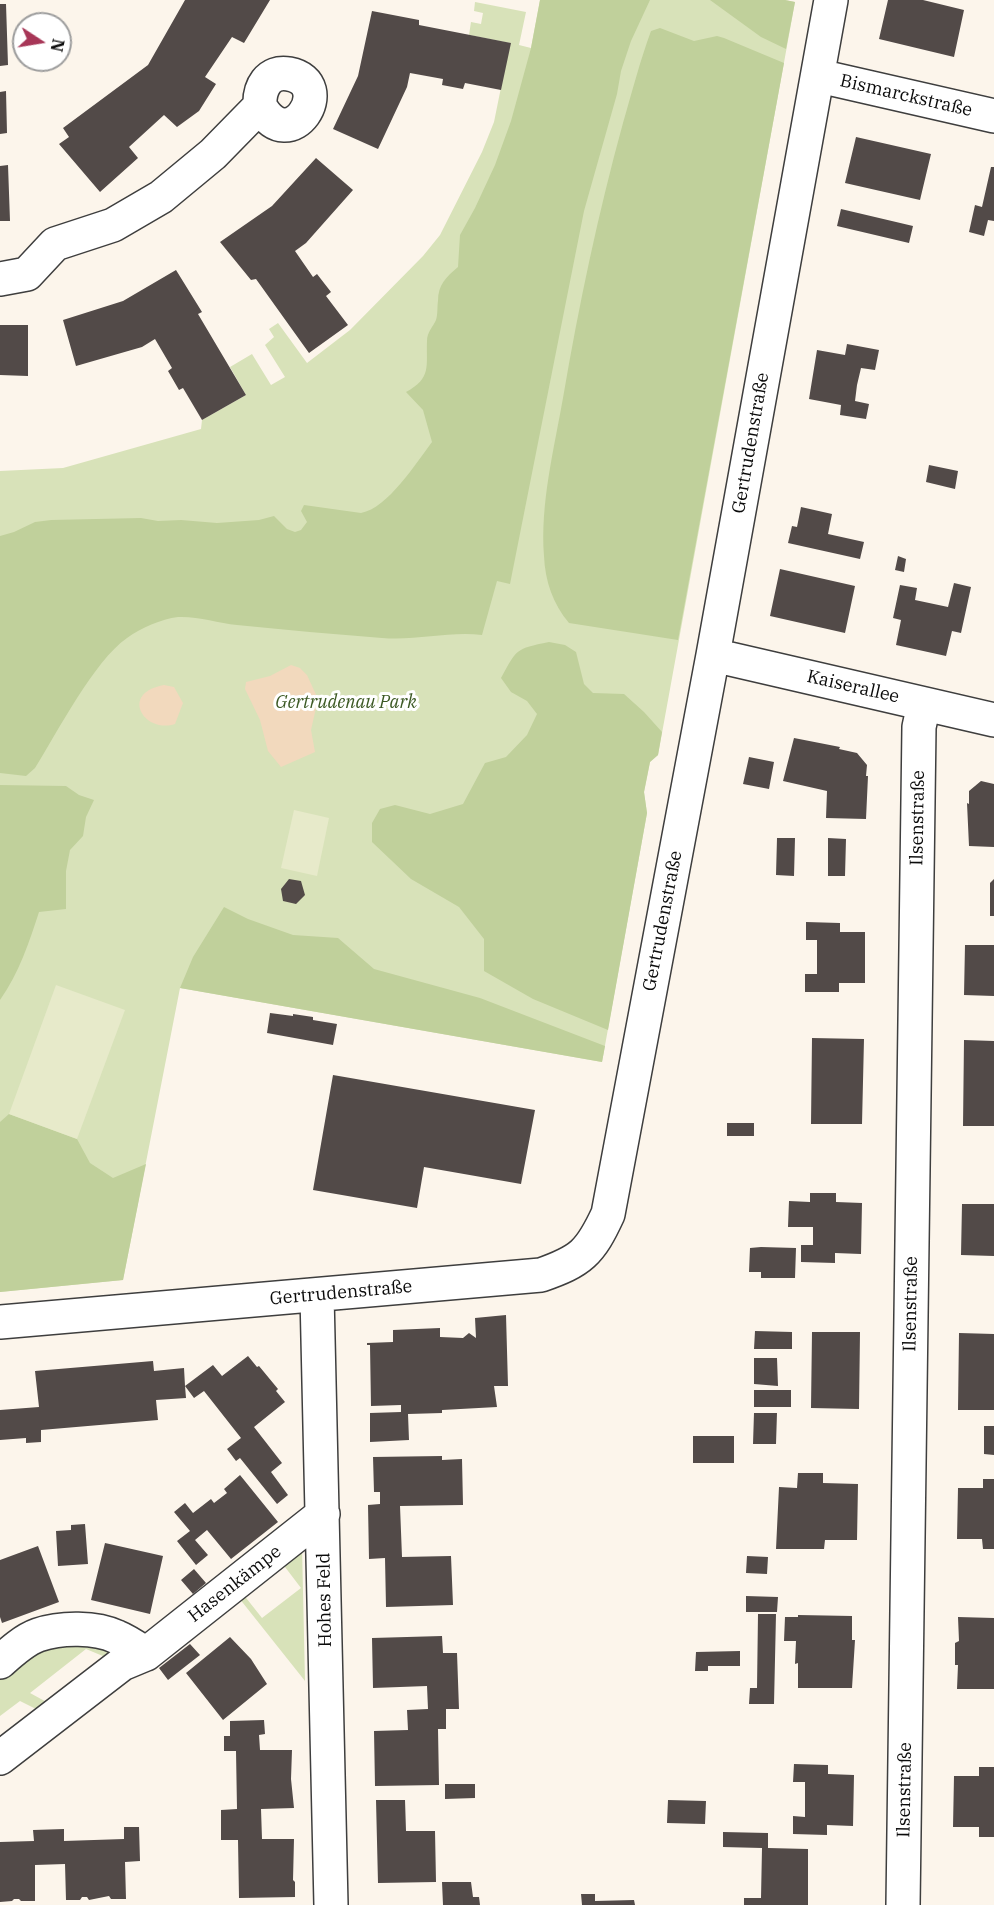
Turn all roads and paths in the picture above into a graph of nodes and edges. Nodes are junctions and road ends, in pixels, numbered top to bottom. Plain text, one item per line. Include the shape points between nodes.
1 (831, 0) edge
2 (819, 76) junction
3 (260, 106) dead end
4 (994, 116) edge
5 (0, 279) edge
6 (713, 655) junction
7 (924, 704) junction
8 (994, 720) edge
9 (317, 1295) junction
10 (0, 1322) edge
11 (323, 1514) junction
12 (146, 1654) junction
13 (0, 1662) edge
14 (0, 1758) edge
15 (331, 1905) edge
16 (903, 1905) edge

1 - 2 street, Gertrudenstraße
2 - 4 street, Bismarckstraße
2 - 6 street, Gertrudenstraße
3 - 5 street via 213,154 161,198 113,225 55,244 27,274
6 - 7 street, Kaiserallee
6 - 9 street, Gertrudenstraße via 608,1214 597,1239 579,1258 540,1275
7 - 8 street, Kaiserallee
7 - 16 street, Ilsenstraße via 919,727
9 - 10 street, Gertrudenstraße
9 - 11 street, Hohes Feld
11 - 12 street, Hasenkämpe
11 - 15 street, Hohes Feld
12 - 13 street via 116,1636 59,1631 38,1635
12 - 14 street, Hasenkämpe via 122,1664

